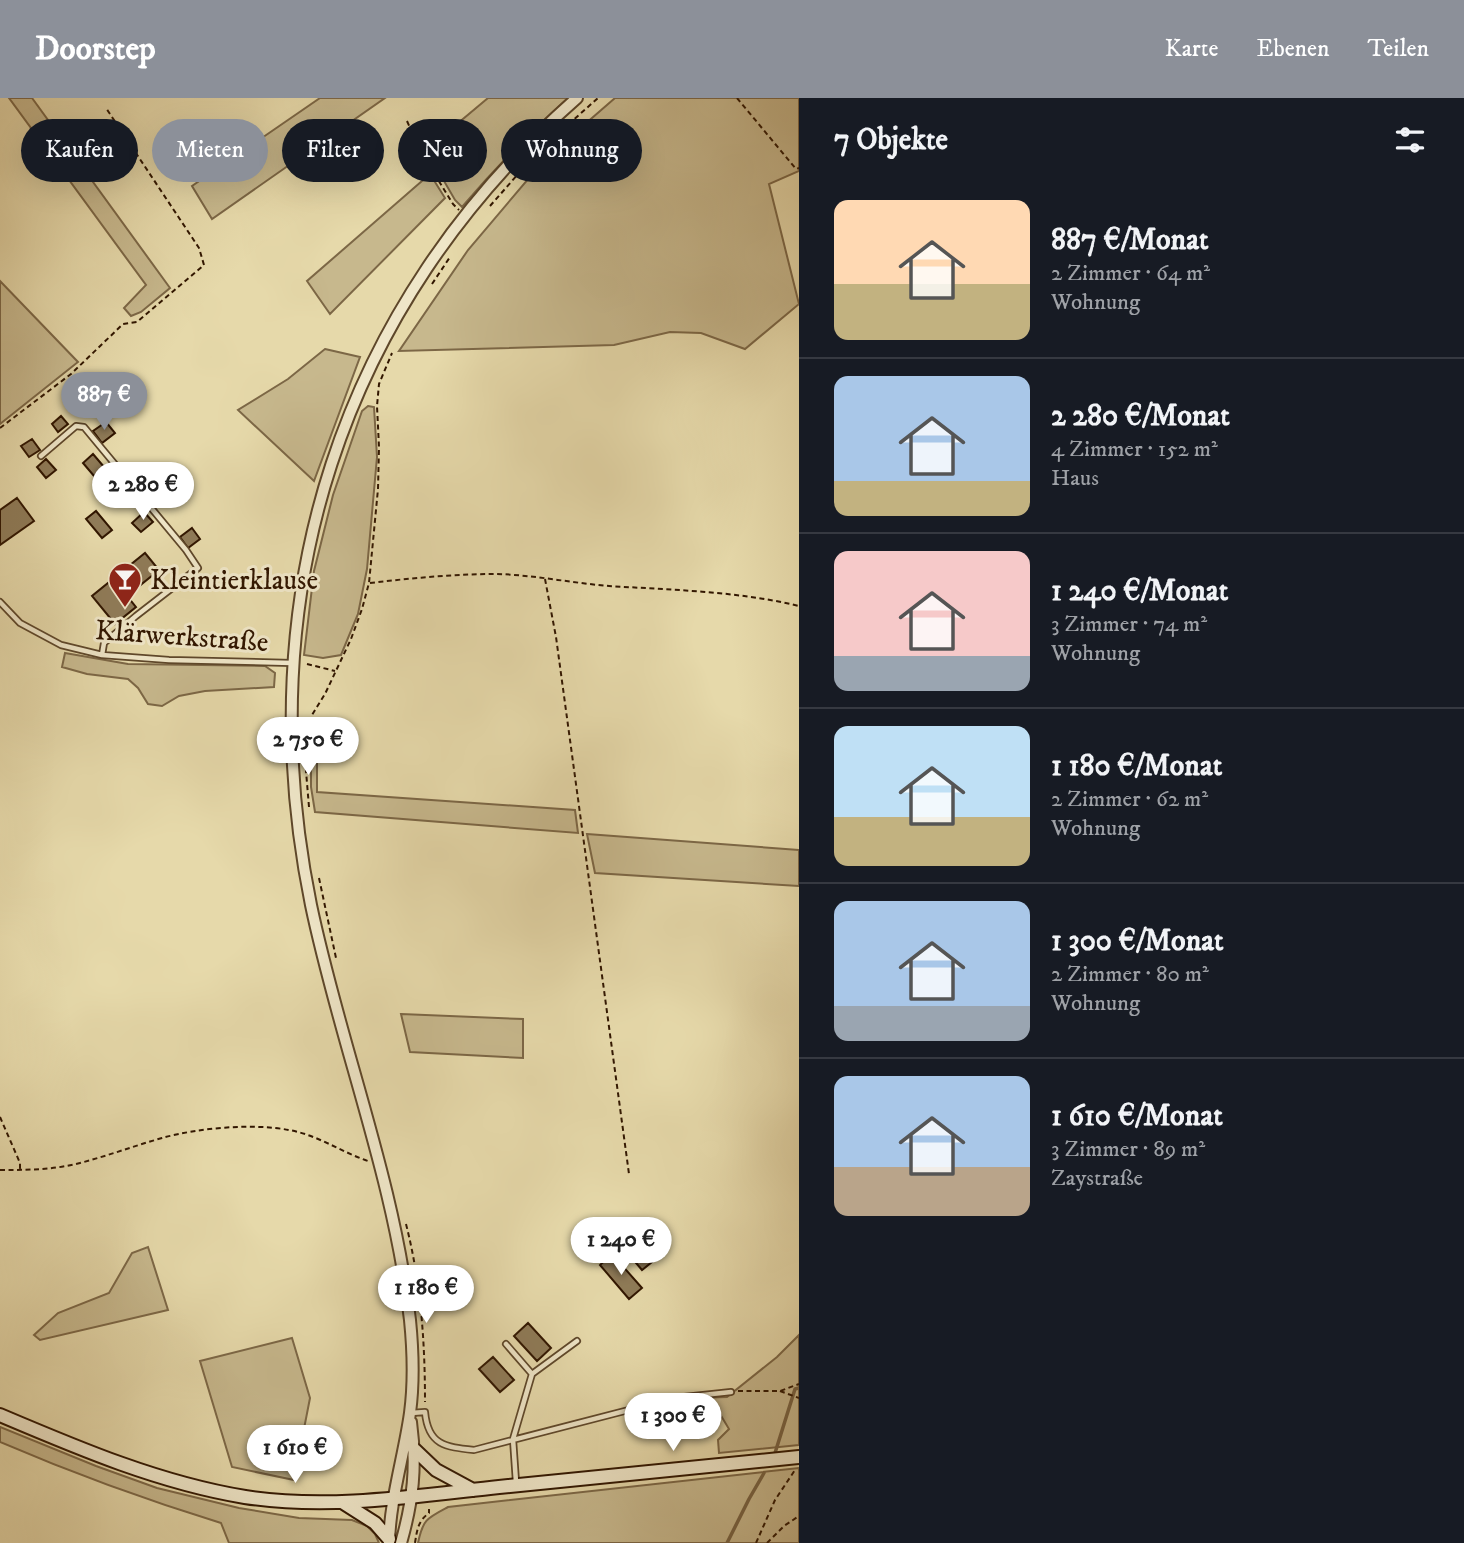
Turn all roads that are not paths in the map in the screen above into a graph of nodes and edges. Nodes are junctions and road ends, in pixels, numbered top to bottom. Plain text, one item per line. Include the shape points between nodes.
1 (577, 98) edge
2 (41, 456) dead end
3 (0, 602) edge
4 (102, 656) junction
5 (293, 663) junction
6 (577, 1340) dead end
7 (506, 1344) dead end
8 (532, 1374) junction
9 (731, 1392) road end
10 (410, 1413) junction
11 (0, 1415) edge
12 (513, 1439) junction
13 (415, 1450) junction
14 (799, 1457) edge
15 (516, 1485) junction
16 (473, 1490) junction
17 (412, 1496) junction
18 (393, 1498) junction
19 (341, 1502) junction
20 (393, 1542) edge

1 - 5 street via 514,157 465,215 428,264 370,367 319,506 307,555
2 - 4 lane via 76,426 84,427 198,568 104,643
3 - 4 lane, Klärwerkstraße via 20,623 61,645
4 - 5 lane, Klärwerkstraße
5 - 10 street via 290,724 302,853 326,970 402,1260 412,1357
6 - 8 lane
7 - 8 lane
8 - 12 lane
9 - 12 lane via 675,1398
10 - 12 lane via 425,1412 428,1431 454,1448 474,1450
10 - 13 street
10 - 18 street
11 - 19 main road via 75,1447 197,1487 295,1502
12 - 15 lane
13 - 16 main road via 436,1470
13 - 17 street
14 - 15 main road
15 - 16 main road
16 - 17 main road
17 - 18 main road
17 - 20 street
18 - 19 main road
18 - 20 street
19 - 20 main road via 375,1523

